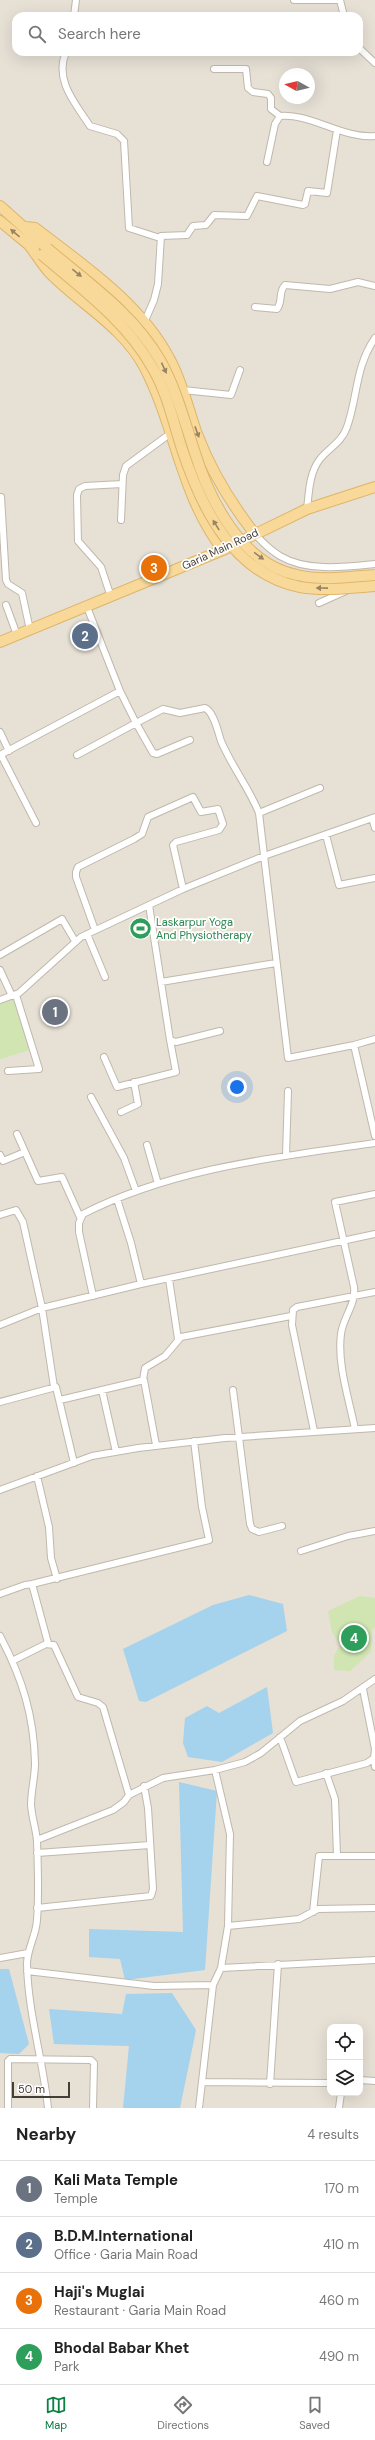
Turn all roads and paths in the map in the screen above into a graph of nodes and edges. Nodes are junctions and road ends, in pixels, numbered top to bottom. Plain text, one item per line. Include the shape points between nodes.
1 (76, 0) edge
2 (294, 0) edge
3 (340, 0) edge
4 (74, 12) edge
5 (343, 12) edge
6 (363, 52) edge
7 (65, 56) edge
8 (375, 63) edge
9 (214, 69) dead end
10 (280, 116) junction
11 (337, 130) junction
12 (375, 136) edge
13 (267, 162) dead end
14 (0, 206) edge
15 (0, 221) edge
16 (25, 227) junction
17 (160, 238) junction
18 (29, 245) junction
19 (45, 251) junction
20 (375, 286) edge
21 (255, 307) dead end
22 (144, 323) junction
23 (375, 338) edge
24 (240, 370) dead end
25 (183, 390) junction
26 (171, 433) junction
27 (122, 484) junction
28 (375, 487) edge
29 (1, 497) dead end
30 (307, 509) junction
31 (1, 514) edge
32 (121, 520) dead end
33 (254, 533) junction
34 (224, 550) junction
35 (375, 564) edge
36 (375, 576) edge
37 (375, 579) edge
38 (375, 586) edge
39 (111, 597) junction
40 (319, 603) dead end
41 (6, 605) dead end
42 (87, 606) junction
43 (30, 630) junction
44 (17, 635) junction
45 (0, 642) edge
46 (120, 691) junction
47 (136, 723) junction
48 (0, 732) edge
49 (190, 740) dead end
50 (9, 751) junction
51 (0, 755) edge
52 (77, 755) dead end
53 (320, 788) dead end
54 (259, 813) junction
55 (374, 818) edge
56 (36, 823) dead end
57 (375, 828) edge
58 (326, 835) junction
59 (264, 856) junction
60 (375, 878) edge
61 (183, 889) junction
62 (150, 905) junction
63 (94, 930) junction
64 (87, 934) junction
65 (75, 942) junction
66 (0, 955) edge
67 (276, 963) junction
68 (0, 970) edge
69 (105, 977) dead end
70 (161, 982) junction
71 (14, 996) junction
72 (0, 1000) edge
73 (220, 1031) dead end
74 (375, 1039) edge
75 (170, 1040) junction
76 (354, 1045) junction
77 (104, 1057) dead end
78 (8, 1071) dead end
79 (134, 1082) junction
80 (288, 1091) dead end
81 (91, 1097) dead end
82 (121, 1112) dead end
83 (17, 1134) dead end
84 (375, 1136) edge
85 (375, 1143) edge
86 (147, 1145) dead end
87 (25, 1152) junction
88 (0, 1155) edge
89 (286, 1156) junction
90 (158, 1184) junction
91 (136, 1191) junction
92 (375, 1194) edge
93 (117, 1199) junction
94 (0, 1215) edge
95 (80, 1218) junction
96 (375, 1234) edge
97 (344, 1240) junction
98 (169, 1279) junction
99 (141, 1284) junction
100 (375, 1292) edge
101 (92, 1296) junction
102 (355, 1297) junction
103 (42, 1308) junction
104 (291, 1316) junction
105 (0, 1325) edge
106 (178, 1339) junction
107 (143, 1380) junction
108 (54, 1387) junction
109 (102, 1390) junction
110 (233, 1390) dead end
111 (60, 1400) junction
112 (0, 1402) edge
113 (375, 1428) edge
114 (355, 1429) junction
115 (314, 1431) junction
116 (238, 1437) junction
117 (194, 1441) junction
118 (156, 1445) junction
119 (116, 1452) junction
120 (74, 1463) junction
121 (37, 1476) junction
122 (0, 1490) edge
123 (282, 1526) dead end
124 (375, 1531) edge
125 (301, 1551) dead end
126 (57, 1578) junction
127 (32, 1584) junction
128 (0, 1594) edge
129 (0, 1636) edge
130 (48, 1643) junction
131 (14, 1660) junction
132 (375, 1679) edge
133 (363, 1689) junction
134 (280, 1737) junction
135 (374, 1758) junction
136 (375, 1767) edge
137 (214, 1770) junction
138 (326, 1773) junction
139 (144, 1786) junction
140 (129, 1795) junction
141 (36, 1840) junction
142 (150, 1845) junction
143 (37, 1853) junction
144 (337, 1855) junction
145 (375, 1856) edge
146 (37, 1908) junction
147 (375, 1908) edge
148 (313, 1912) junction
149 (228, 1926) junction
150 (28, 1953) junction
151 (0, 1958) edge
152 (375, 1960) edge
153 (278, 1964) junction
154 (221, 1968) junction
155 (27, 1971) junction
156 (213, 1985) junction
157 (41, 2057) junction
158 (363, 2080) edge
159 (375, 2081) edge
160 (203, 2082) junction
161 (327, 2083) edge
162 (270, 2084) junction
163 (341, 2096) edge
164 (8, 2108) edge
165 (48, 2108) edge
166 (93, 2108) edge
167 (198, 2108) edge
168 (339, 2108) edge

1 - 4 street
2 - 3 street
3 - 5 street
6 - 8 street
7 - 17 street via 61,66 63,79 90,126 117,134 124,141 129,228
9 - 10 street via 246,68 248,88 252,92 268,94 271,98 271,109
10 - 11 street via 294,117
10 - 13 street via 275,124
11 - 12 street via 358,136
11 - 17 street via 327,193 308,191 305,204 257,196 247,216 214,214 206,225 193,226 187,235 166,235
14 - 16 main road
18 -> 15 main road
16 - 19 main road
16 - 22 main road via 35,228 67,253 108,287
17 - 22 street via 158,284
18 - 19 main road
18 - 26 main road via 49,272 114,327 131,346 145,367
19 -> 36 main road, bridge via 123,311 160,360 178,398 201,474 217,507 249,548 275,567 297,576
38 -> 19 main road, bridge via 319,589 299,587 265,574 238,554 210,515 192,480 166,394 152,366 134,340
20 - 21 street via 358,282 330,289 285,285 281,290 280,306 277,309
22 - 25 main road via 170,358
23 - 30 street via 368,347 358,374 346,430 314,470
24 - 25 street via 231,395
25 -> 33 main road via 210,467
26 - 27 street via 131,462 123,475
26 - 34 main road via 193,500 209,532
27 - 32 street
27 - 39 street via 85,486 79,489 77,495 78,541 100,567
28 - 30 main road, Garia Main Road
29 - 31 street
30 - 33 main road, Garia Main Road
31 - 43 street via 6,582 22,593
33 - 34 main road, Garia Main Road
33 - 35 street via 281,557 309,566 350,567
34 - 39 main road, Garia Main Road
37 - 40 street
39 - 42 main road, Garia Main Road
41 - 44 street
42 - 43 main road, Garia Main Road
42 - 46 street
43 - 44 main road, Garia Main Road
44 - 45 main road, Garia Main Road
46 - 47 street
46 - 50 street
47 - 49 street via 153,753 157,754
47 - 52 street
47 - 54 street via 163,709 180,713 207,709 227,754
48 - 50 street
50 - 51 street
51 - 56 street
53 - 54 street
54 - 59 street
55 - 57 street
55 - 58 street
58 - 59 street
58 - 60 street via 339,885
59 - 61 street
59 - 67 street
61 - 62 street
61 - 63 street via 173,845 219,830 223,824 218,808 201,812 193,797 148,817 142,834 78,867 76,877
62 - 63 street
62 - 70 street
63 - 64 street
64 - 65 street
64 - 69 street
65 - 66 street via 62,919
65 - 71 street
67 - 70 street
67 - 76 street via 288,1058
68 - 71 street
70 - 75 street
71 - 72 street
71 - 78 street via 39,1069
73 - 75 street via 176,1042
74 - 76 street
75 - 79 street via 176,1072
76 - 84 street
77 - 79 street via 117,1087
79 - 82 street via 138,1104
80 - 89 street
81 - 91 street via 124,1158
83 - 87 street
85 - 89 street
86 - 90 street
87 - 88 street via 4,1161
87 - 95 street via 38,1181 62,1177
89 - 90 street via 271,1157
90 - 91 street
91 - 93 street
92 - 97 street via 335,1202
93 - 95 street via 87,1211
93 - 99 street via 132,1243
94 - 103 street via 15,1210 24,1222
95 - 101 street via 79,1232
96 - 97 street
97 - 98 street
97 - 102 street
98 - 99 street
98 - 106 street
99 - 101 street
100 - 102 street
101 - 103 street
102 - 104 street via 297,1307
102 - 114 street via 341,1333 340,1348
103 - 105 street
103 - 108 street
104 - 106 street
104 - 115 street
106 - 107 street via 165,1356 145,1368
107 - 109 street
107 - 118 street
108 - 111 street
108 - 112 street
109 - 111 street
109 - 119 street
110 - 116 street
111 - 120 street
113 - 114 street
114 - 115 street
115 - 116 street
116 - 117 street
116 - 123 street via 247,1511 252,1529 259,1532
117 - 118 street
117 - 126 street via 209,1540
118 - 119 street
119 - 120 street
120 - 121 street
121 - 122 street
121 - 126 street via 49,1527 51,1558
124 - 125 street via 348,1536
126 - 127 street
127 - 128 street
127 - 130 street
129 - 131 street
130 - 131 street
130 - 140 street via 56,1648 78,1697 103,1707
131 - 141 street via 27,1697 31,1721 35,1765 31,1803
132 - 133 street
133 - 134 street via 310,1716
133 - 135 street
134 - 137 street via 258,1756
134 - 138 street via 296,1782
135 - 136 street
135 - 138 street
137 - 139 street via 178,1774
137 - 149 street via 230,1834
138 - 144 street via 335,1799
139 - 140 street
139 - 142 street
140 - 141 street via 113,1810
141 - 143 street
142 - 143 street
142 - 146 street via 153,1889 150,1897
143 - 146 street
144 - 145 street
144 - 148 street via 322,1855 318,1858
146 - 150 street via 36,1929
147 - 148 street via 320,1909
148 - 149 street via 299,1919
149 - 154 street
150 - 151 street
150 - 155 street
152 - 153 street
153 - 154 street
153 - 162 street
154 - 156 street
155 - 156 street via 154,1986
155 - 157 street via 30,2003
156 - 160 street
157 - 164 street via 10,2058 8,2061
157 - 165 street
157 - 166 street via 91,2060 94,2063
158 - 159 street
160 - 162 street
160 - 167 street
161 - 162 street
163 - 168 street

